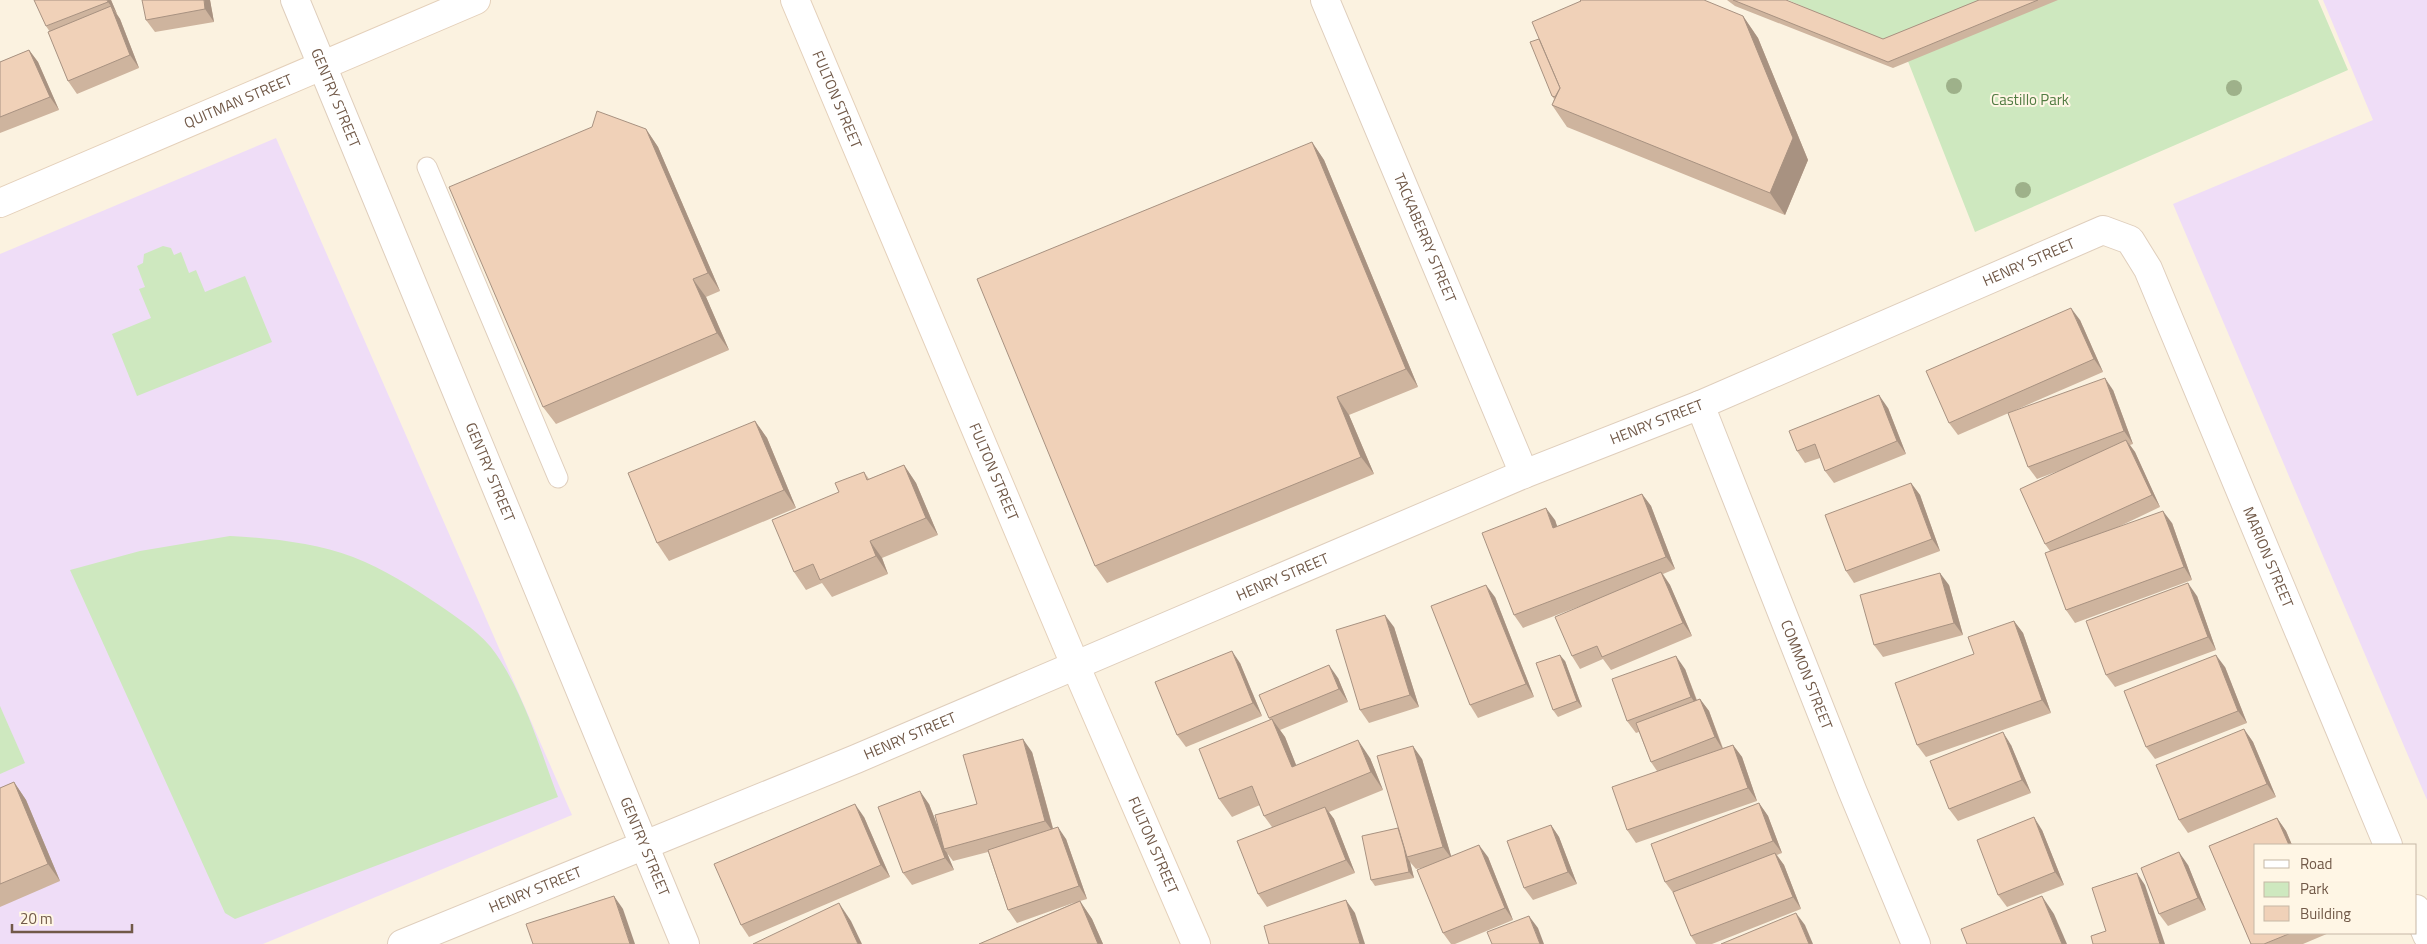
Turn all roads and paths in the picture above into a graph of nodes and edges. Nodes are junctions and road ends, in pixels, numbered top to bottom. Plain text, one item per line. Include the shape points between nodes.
1 (294, 0) edge
2 (476, 0) edge
3 (795, 0) edge
4 (1325, 0) edge
5 (322, 66) junction
6 (427, 167) dead end
7 (0, 203) edge
8 (2148, 269) joint
9 (1700, 405) junction
10 (1524, 474) junction
11 (558, 478) dead end
12 (1076, 667) junction
13 (2388, 844) edge
14 (645, 846) junction
15 (2417, 911) edge
16 (2427, 935) edge
17 (402, 944) edge
18 (685, 944) edge
19 (1196, 944) edge
20 (1916, 944) edge

1 - 5 street, GENTRY STREET
2 - 5 street, QUITMAN STREET
3 - 12 street, FULTON STREET
4 - 10 street, TACKABERRY STREET
5 - 7 street, QUITMAN STREET
5 - 14 street, GENTRY STREET
6 - 11 lane
8 - 9 street, HENRY STREET via 2130,240 2103,230
8 - 13 street, MARION STREET
9 - 10 street, HENRY STREET
9 - 20 street, COMMON STREET
10 - 12 street, HENRY STREET
12 - 14 street, HENRY STREET
12 - 19 street, FULTON STREET
14 - 17 street, HENRY STREET
14 - 18 street, GENTRY STREET
15 - 16 street

